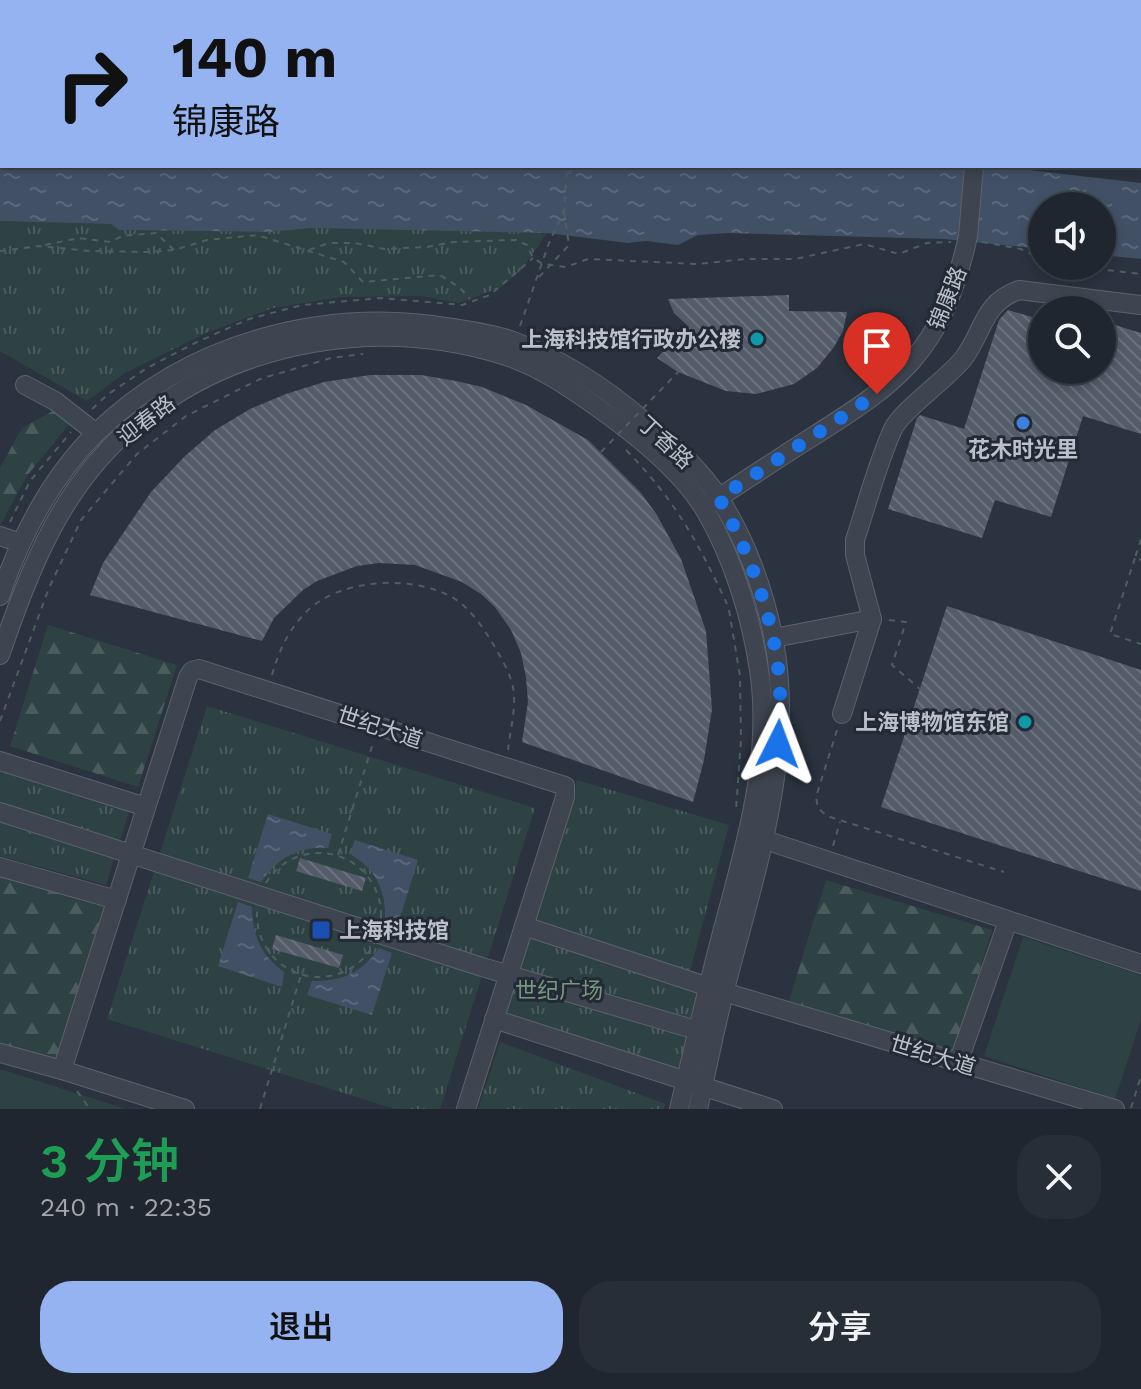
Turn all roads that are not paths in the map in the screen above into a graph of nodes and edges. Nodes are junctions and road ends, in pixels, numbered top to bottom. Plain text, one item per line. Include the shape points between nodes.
1 (974, 168) edge
2 (1141, 305) edge
3 (423, 322) joint
4 (409, 336) joint
5 (25, 385) dead end
6 (96, 433) junction
7 (711, 503) junction
8 (0, 536) edge
9 (20, 543) junction
10 (0, 596) edge
11 (872, 619) junction
12 (774, 638) junction
13 (0, 655) edge
14 (842, 714) road end
15 (0, 761) edge
16 (146, 807) junction
17 (0, 812) edge
18 (755, 837) junction
19 (131, 855) junction
20 (0, 867) edge
21 (117, 900) junction
22 (1008, 921) junction
23 (524, 926) junction
24 (1141, 964) edge
25 (509, 974) junction
26 (716, 990) junction
27 (494, 1019) junction
28 (686, 1027) dead end
29 (0, 1053) edge
30 (958, 1063) junction
31 (62, 1070) junction
32 (694, 1084) junction
33 (185, 1109) edge
34 (466, 1109) edge
35 (679, 1109) edge
36 (698, 1109) edge
37 (773, 1109) edge
38 (1115, 1109) edge

1 - 7 street, 锦康路, bridge via 968,236 951,300 915,360 891,384
2 - 11 street via 1019,290 991,307 964,358 894,426 855,540
3 - 6 street, 迎春路 via 335,322 245,343 165,382
3 - 7 street, 丁香路 via 512,341 584,376 629,407 695,468
4 - 7 street, 丁香路 via 508,357 545,373 657,454
4 - 13 street, 迎春路 via 326,340 250,360 142,418 84,476 56,518 30,571
5 - 6 street
6 - 9 street, 迎春路 via 53,486
7 - 12 street, 丁香路 via 748,556
7 - 18 street, 丁香路 via 759,670 763,722
8 - 9 street
9 - 10 street, 迎春路
11 - 12 street
11 - 14 street
12 - 18 street, 丁香路 via 781,720
15 - 16 street
16 - 19 street, 世纪大道
16 - 23 street, 世纪大道 via 192,671 199,669 565,786
17 - 19 street
18 - 22 street
18 - 26 street, 丁香路
19 - 21 street, 世纪大道
19 - 25 street
20 - 21 street
21 - 31 street, 世纪大道
22 - 24 street
22 - 30 street
23 - 25 street, 世纪大道
23 - 26 street, 世纪大道
25 - 27 street, 世纪大道
25 - 28 street
26 - 30 street, 世纪大道
26 - 32 street, 丁香路
27 - 32 street
27 - 34 street, 世纪大道
29 - 31 street
30 - 38 street, 世纪大道
31 - 33 street
32 - 35 street, 丁香路
32 - 36 street, 丁香路
32 - 37 street

